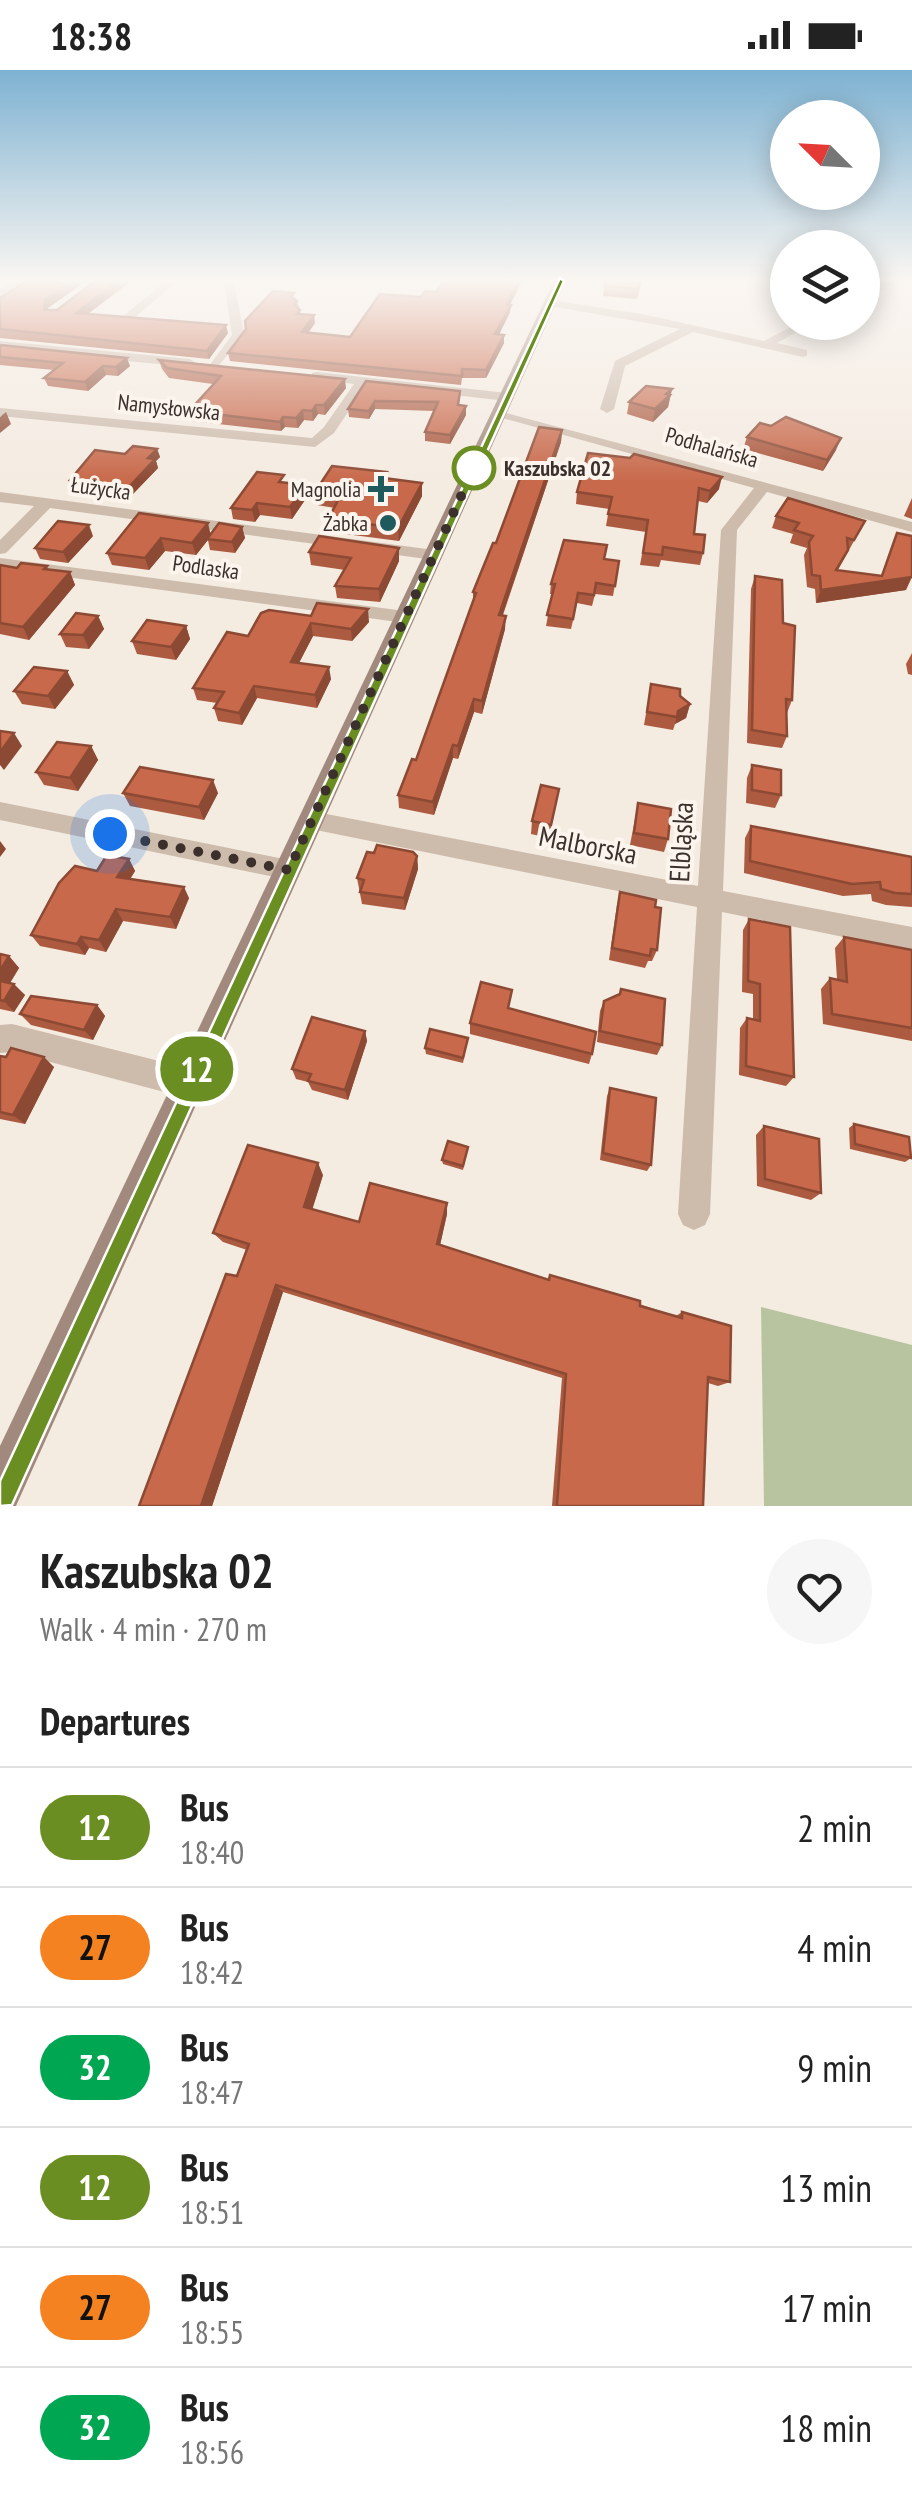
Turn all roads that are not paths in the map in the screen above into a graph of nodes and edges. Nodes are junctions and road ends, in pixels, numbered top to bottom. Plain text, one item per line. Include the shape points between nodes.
1 (31, 348) edge
2 (229, 348) edge
3 (529, 348) edge
4 (650, 348) edge
5 (782, 348) edge
6 (803, 353) dead end
7 (215, 366) junction
8 (234, 368) edge
9 (308, 375) edge
10 (363, 380) junction
11 (503, 405) junction
12 (607, 409) dead end
13 (0, 412) edge
14 (764, 486) junction
15 (0, 497) edge
16 (46, 503) junction
17 (912, 528) edge
18 (0, 550) edge
19 (434, 555) junction
20 (0, 563) edge
21 (406, 617) junction
22 (0, 811) edge
23 (311, 820) junction
24 (289, 870) junction
25 (707, 899) junction
26 (912, 940) edge
27 (0, 1039) edge
28 (191, 1084) junction
29 (694, 1214) dead end
30 (23, 1440) junction
31 (0, 1480) edge
32 (0, 1493) edge

1 - 7 street
2 - 7 street
3 - 11 main road
4 - 12 street via 618,364
5 - 6 street
7 - 8 street
9 - 10 street, Podhalańska
10 - 11 street, Podhalańska
10 - 13 street, Namysłowska via 314,443
11 - 14 street, Podhalańska
11 - 19 main road
14 - 17 street, Podhalańska
14 - 25 street, Elbląska via 729,530
15 - 16 street, Łużycka
16 - 18 street
16 - 19 street, Łużycka
19 - 21 main road
20 - 21 street, Podlaska
21 - 23 main road
22 - 24 street
23 - 24 main road
23 - 25 street, Malborska
24 - 28 main road
25 - 26 street, Malborska
25 - 29 street, Elbląska
27 - 28 street
28 - 30 main road
30 - 31 main road
30 - 32 main road

